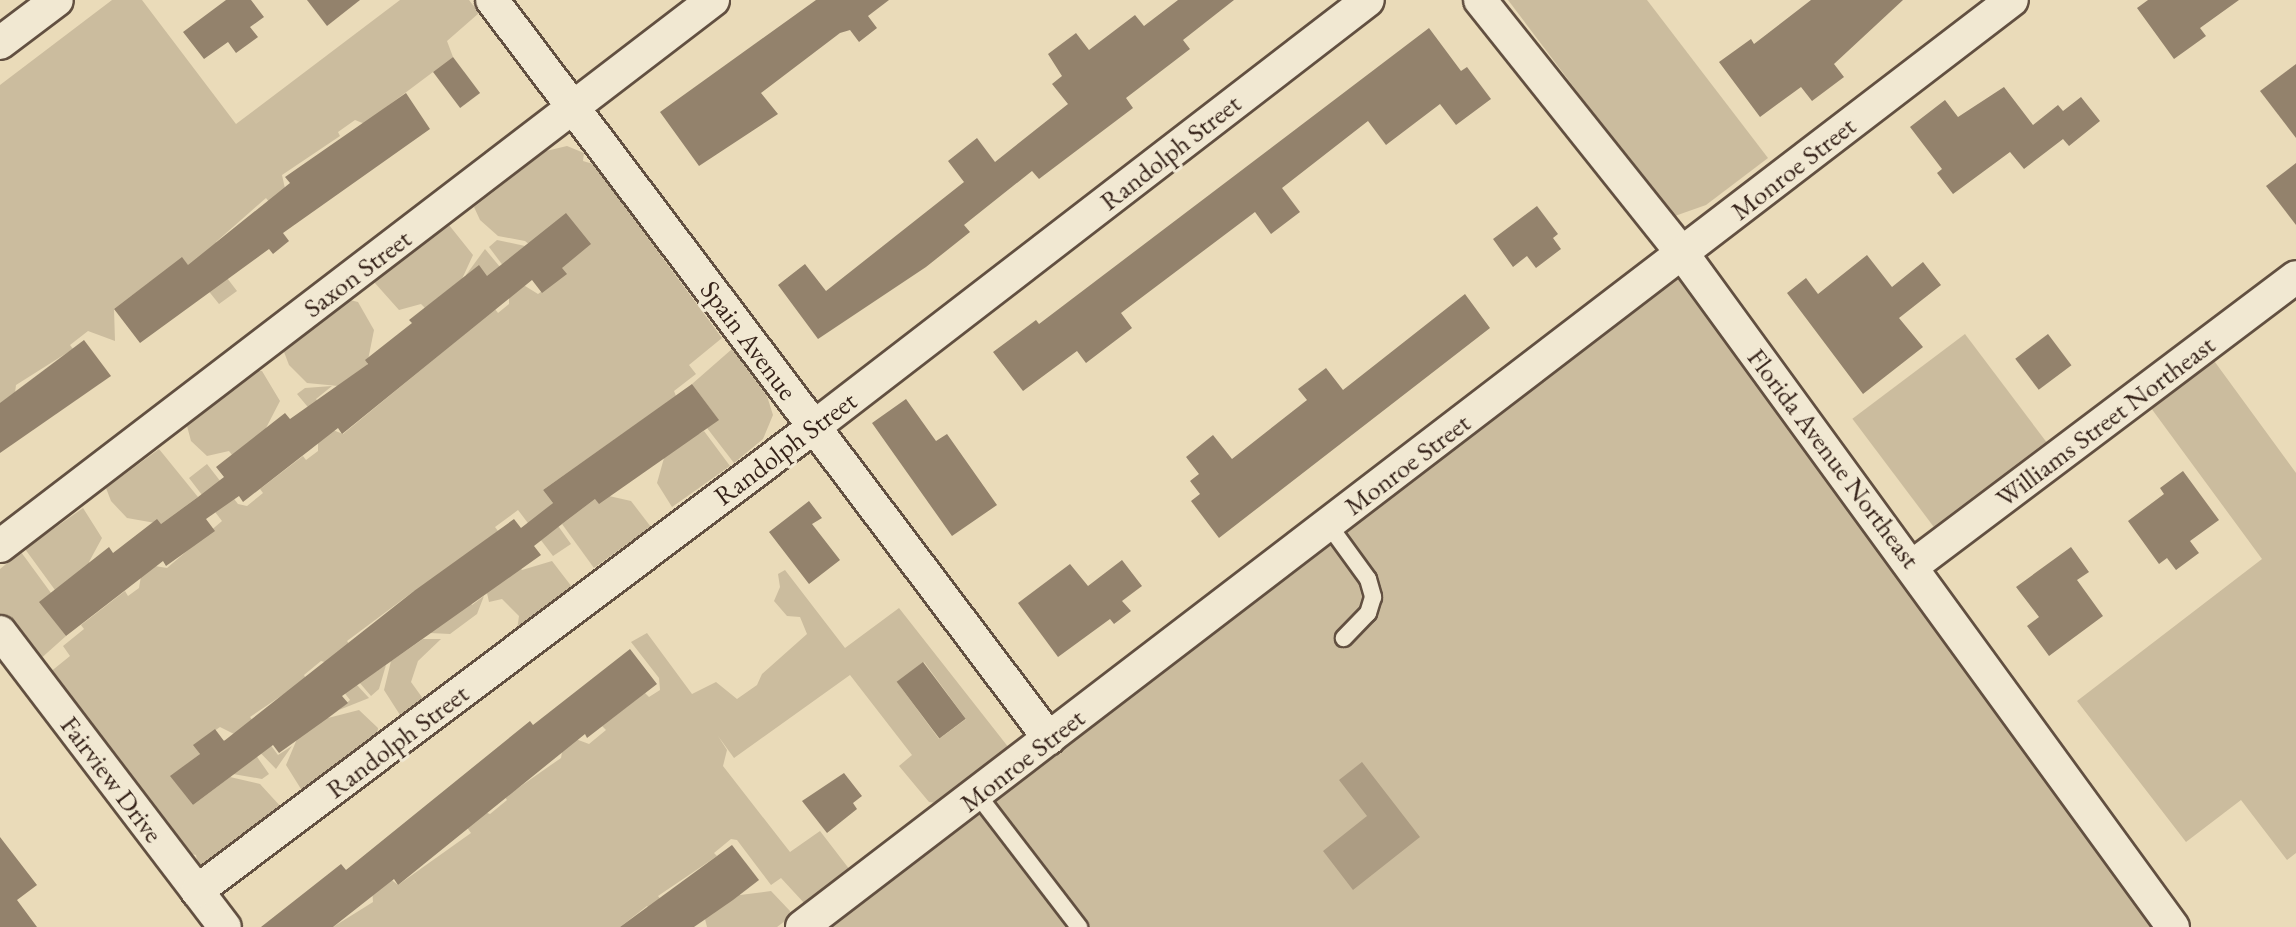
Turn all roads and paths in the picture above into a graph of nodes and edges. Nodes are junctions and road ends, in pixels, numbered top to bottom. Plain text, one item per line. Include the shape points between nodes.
1 (57, 0) edge
2 (492, 0) edge
3 (713, 0) edge
4 (1368, 0) edge
5 (1480, 0) edge
6 (2012, 0) edge
7 (0, 43) edge
8 (573, 107) junction
9 (1683, 253) junction
10 (2296, 277) edge
11 (814, 427) junction
12 (1328, 524) junction
13 (0, 546) edge
14 (1914, 565) junction
15 (0, 632) edge
16 (1344, 638) dead end
17 (1049, 738) junction
18 (977, 794) junction
19 (197, 891) junction
20 (225, 927) edge
21 (802, 927) edge
22 (1079, 927) edge
23 (2173, 927) edge

1 - 7 street
2 - 8 street, Spain Avenue
3 - 8 street, Saxon Street
4 - 11 street, Randolph Street
5 - 9 street, Florida Avenue Northeast
6 - 9 street, Monroe Street
8 - 11 street, Spain Avenue
8 - 13 street, Saxon Street
9 - 12 street, Monroe Street
9 - 14 street, Florida Avenue Northeast
10 - 14 street, Williams Street Northeast
11 - 17 street, Spain Avenue
11 - 19 street, Randolph Street
12 - 16 lane via 1368,579 1373,597 1368,613
12 - 17 street, Monroe Street
14 - 23 street, Florida Avenue Northeast
15 - 19 street, Fairview Drive
17 - 18 street, Monroe Street
18 - 21 street, Monroe Street
18 - 22 lane
19 - 20 street, Fairview Drive

